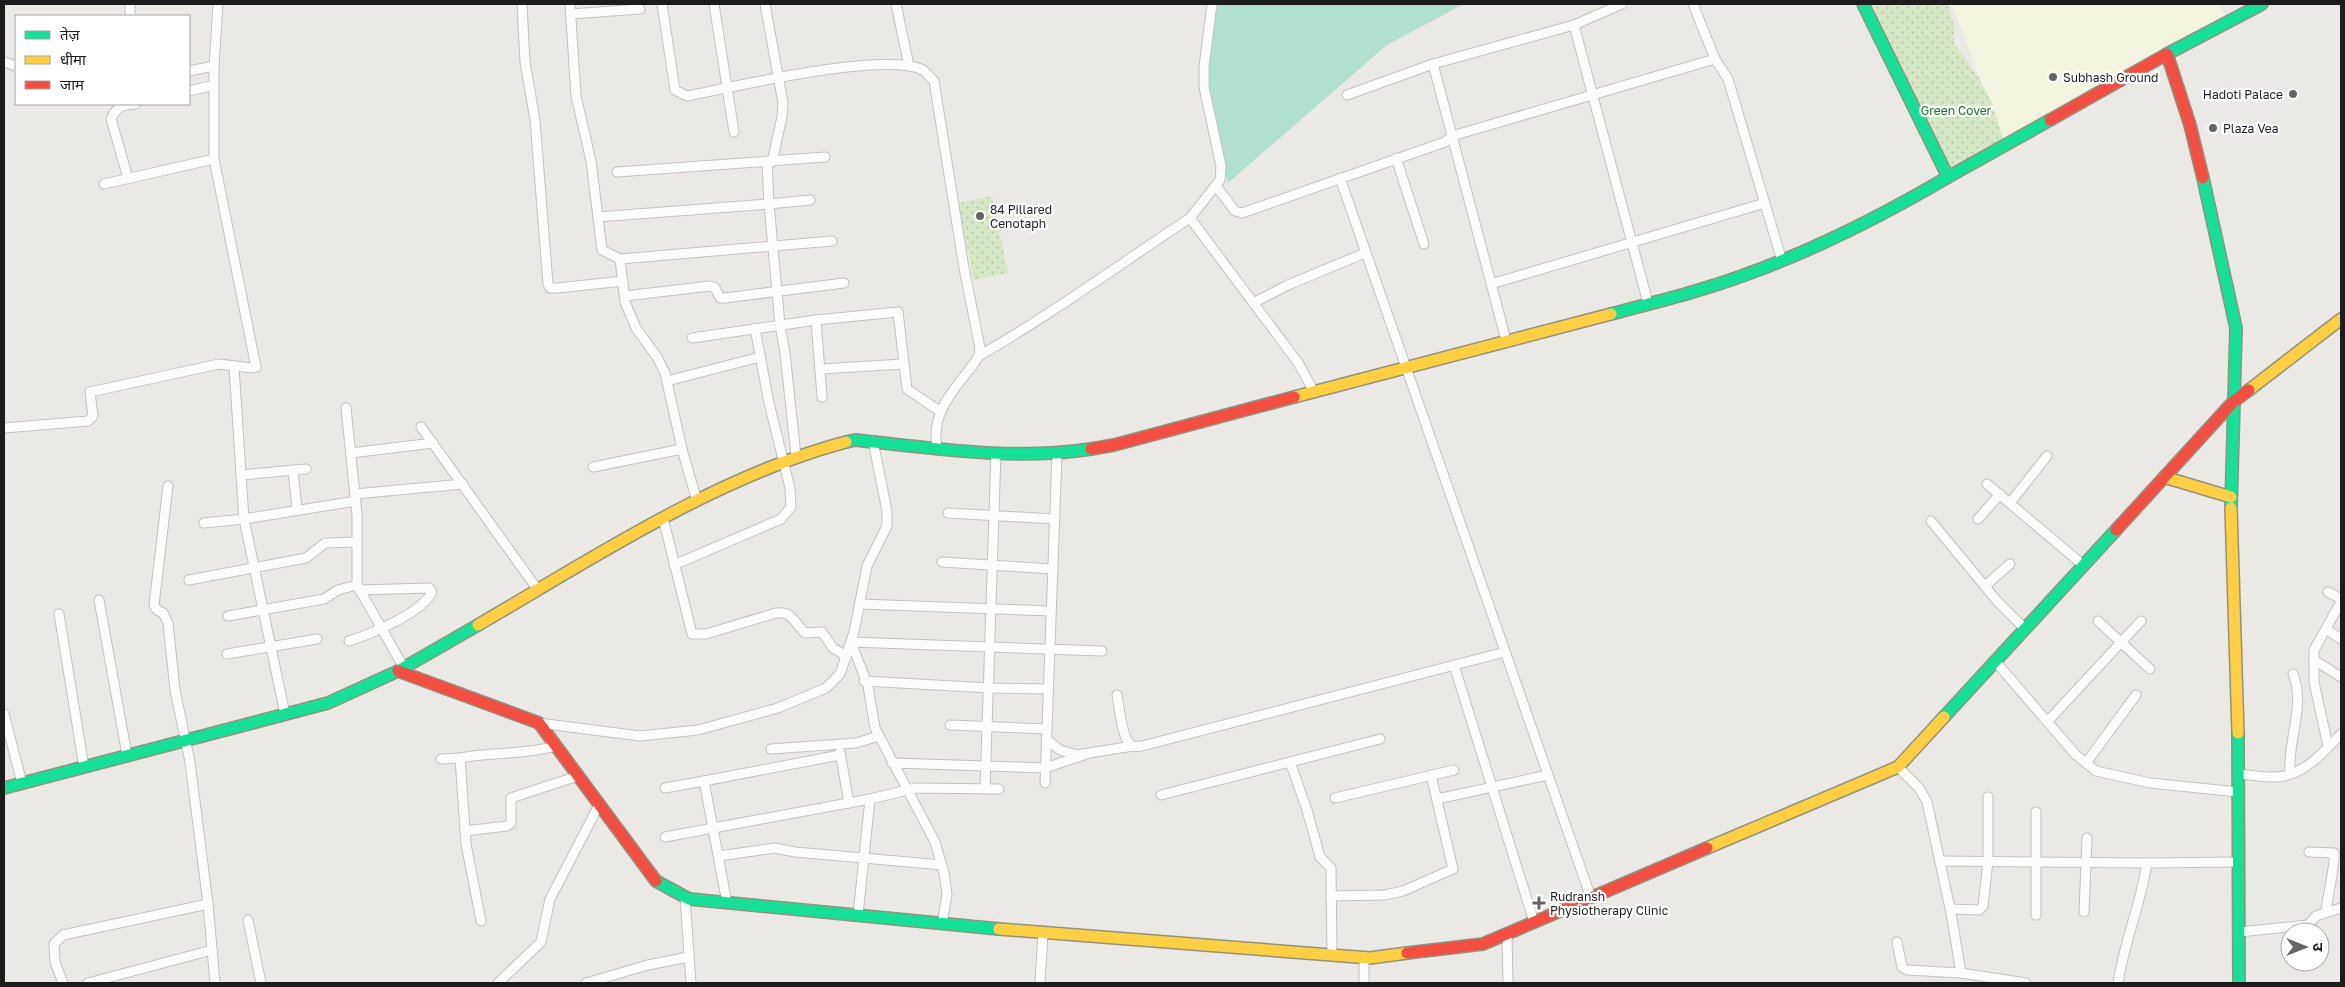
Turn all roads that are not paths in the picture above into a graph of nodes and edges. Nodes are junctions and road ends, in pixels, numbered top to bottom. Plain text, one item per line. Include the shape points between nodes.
1 (218, 4) edge
2 (522, 4) edge
3 (570, 4) edge
4 (662, 4) edge
5 (714, 4) edge
6 (765, 4) edge
7 (896, 4) edge
8 (1212, 4) edge
9 (1622, 4) edge
10 (1692, 4) edge
11 (1863, 4) edge
12 (2262, 4) edge
13 (640, 9) dead end
14 (571, 14) junction
15 (1574, 25) junction
16 (2167, 54) junction
17 (1715, 59) junction
18 (1433, 64) junction
19 (214, 66) junction
20 (909, 66) junction
21 (190, 71) edge
22 (778, 79) junction
23 (214, 85) junction
24 (727, 88) junction
25 (190, 91) edge
26 (1347, 95) dead end
27 (1594, 95) junction
28 (121, 105) edge
29 (734, 132) dead end
30 (1452, 136) junction
31 (825, 157) dead end
32 (1396, 158) junction
33 (214, 159) junction
34 (769, 162) junction
35 (617, 172) dead end
36 (1948, 177) junction
37 (128, 178) junction
38 (1340, 178) junction
39 (104, 184) dead end
40 (1216, 186) junction
41 (810, 200) dead end
42 (1765, 203) junction
43 (769, 204) junction
44 (598, 217) junction
45 (1190, 218) junction
46 (832, 240) dead end
47 (1632, 242) junction
48 (1424, 244) dead end
49 (774, 246) junction
50 (1365, 254) junction
51 (620, 259) junction
52 (1782, 261) junction
53 (623, 281) junction
54 (844, 283) dead end
55 (1491, 284) junction
56 (778, 291) junction
57 (625, 296) junction
58 (1253, 303) junction
59 (1648, 303) junction
60 (2341, 319) edge
61 (816, 320) junction
62 (780, 325) junction
63 (755, 328) junction
64 (692, 338) dead end
65 (1506, 340) junction
66 (979, 356) junction
67 (760, 357) junction
68 (904, 364) junction
69 (234, 367) junction
70 (1404, 367) junction
71 (820, 369) junction
72 (667, 381) junction
73 (1314, 392) junction
74 (822, 397) dead end
75 (2233, 402) junction
76 (346, 408) dead end
77 (941, 412) junction
78 (421, 427) dead end
79 (4, 428) edge
80 (873, 441) junction
81 (433, 443) junction
82 (937, 448) junction
83 (682, 449) junction
84 (350, 453) junction
85 (996, 453) junction
86 (1057, 454) junction
87 (796, 456) junction
88 (2047, 456) dead end
89 (784, 461) junction
90 (594, 467) dead end
91 (306, 468) dead end
92 (293, 470) junction
93 (241, 475) junction
94 (2164, 477) junction
95 (463, 484) junction
96 (1988, 484) dead end
97 (168, 486) dead end
98 (2000, 494) junction
99 (355, 497) junction
100 (2231, 498) junction
101 (697, 501) junction
102 (2010, 503) junction
103 (297, 509) junction
104 (948, 513) dead end
105 (994, 515) junction
106 (663, 518) junction
107 (244, 519) junction
108 (1054, 519) junction
109 (1978, 519) dead end
110 (1931, 521) dead end
111 (204, 523) dead end
112 (357, 542) junction
113 (942, 562) dead end
114 (2010, 564) dead end
115 (674, 565) junction
116 (993, 565) junction
117 (2083, 565) junction
118 (254, 568) junction
119 (1053, 569) junction
120 (189, 580) dead end
121 (1985, 586) junction
122 (358, 588) junction
123 (538, 590) junction
124 (2328, 592) dead end
125 (99, 600) dead end
126 (2341, 600) edge
127 (860, 604) junction
128 (991, 609) junction
129 (263, 610) junction
130 (1051, 611) junction
131 (60, 614) dead end
132 (228, 616) dead end
133 (2098, 621) dead end
134 (2141, 621) dead end
135 (2025, 629) junction
136 (382, 630) junction
137 (2326, 630) junction
138 (316, 639) dead end
139 (2341, 639) edge
140 (349, 641) dead end
141 (851, 642) junction
142 (2121, 642) junction
143 (270, 645) junction
144 (990, 648) junction
145 (1050, 650) junction
146 (1102, 651) dead end
147 (1505, 652) junction
148 (227, 654) dead end
149 (846, 656) junction
150 (2314, 660) junction
151 (1995, 661) junction
152 (1454, 665) junction
153 (2150, 669) dead end
154 (401, 670) junction
155 (2292, 674) dead end
156 (2341, 677) edge
157 (864, 681) junction
158 (989, 688) junction
159 (1048, 689) junction
160 (1117, 695) dead end
161 (2136, 695) dead end
162 (4, 714) edge
163 (285, 714) junction
164 (2047, 722) junction
165 (539, 723) junction
166 (950, 725) dead end
167 (988, 726) junction
168 (1047, 729) junction
169 (2341, 734) edge
170 (879, 736) junction
171 (1046, 739) junction
172 (1380, 739) dead end
173 (184, 740) junction
174 (838, 744) junction
175 (556, 746) junction
176 (1133, 746) junction
177 (2328, 746) junction
178 (771, 749) dead end
179 (1087, 754) junction
180 (127, 755) junction
181 (840, 755) junction
182 (460, 758) junction
183 (440, 759) dead end
184 (1290, 762) junction
185 (892, 763) junction
186 (2086, 763) junction
187 (84, 766) junction
188 (986, 766) junction
189 (1898, 767) junction
190 (1045, 768) junction
191 (1454, 770) dead end
192 (2238, 774) junction
193 (2290, 774) junction
194 (1431, 775) junction
195 (1548, 775) junction
196 (578, 776) junction
197 (704, 781) junction
198 (22, 783) junction
199 (1045, 783) dead end
200 (1492, 787) junction
201 (4, 788) edge
202 (665, 788) dead end
203 (985, 789) junction
204 (999, 789) dead end
205 (907, 790) junction
206 (2238, 792) junction
207 (1161, 795) dead end
208 (1988, 797) dead end
209 (1335, 798) dead end
210 (870, 799) junction
211 (1437, 799) junction
212 (849, 803) junction
213 (600, 805) junction
214 (2036, 812) dead end
215 (713, 829) junction
216 (465, 831) junction
217 (665, 837) dead end
218 (2087, 838) dead end
219 (2309, 852) dead end
220 (718, 856) junction
221 (863, 857) junction
222 (1940, 861) junction
223 (1988, 861) junction
224 (2036, 862) junction
225 (2238, 862) junction
226 (2087, 863) junction
227 (2147, 863) junction
228 (942, 865) junction
229 (1331, 896) junction
230 (685, 897) junction
231 (1591, 898) junction
232 (727, 903) junction
233 (208, 904) junction
234 (2341, 908) edge
235 (1950, 909) junction
236 (2084, 912) dead end
237 (2326, 912) junction
238 (2036, 915) dead end
239 (858, 916) junction
240 (248, 920) dead end
241 (481, 921) dead end
242 (1534, 922) junction
243 (942, 924) junction
244 (2238, 932) junction
245 (1043, 933) junction
246 (1507, 934) junction
247 (1897, 942) dead end
248 (212, 950) junction
249 (1332, 955) junction
250 (688, 957) junction
251 (1364, 957) junction
252 (1961, 974) junction
253 (63, 983) edge
254 (88, 983) edge
255 (215, 983) edge
256 (261, 983) edge
257 (498, 983) edge
258 (586, 983) edge
259 (691, 983) edge
260 (1040, 983) edge
261 (1364, 983) edge
262 (1508, 983) edge
263 (2026, 983) edge
264 (2118, 983) edge
265 (2239, 983) edge

1 - 19 street
2 - 53 street via 548,284 550,288 558,288
3 - 14 street
4 - 24 street via 675,90 686,96
5 - 24 street
6 - 22 street
7 - 20 street
8 - 40 street via 1204,87 1221,166
9 - 15 street
10 - 17 street
11 - 36 street
12 - 16 street
13 - 14 street
14 - 44 street via 576,96 591,162
15 - 18 street
15 - 27 street
16 - 36 street
16 - 75 street via 2190,125 2236,328
17 - 27 street
17 - 42 street via 1728,79
18 - 26 street
18 - 30 street
19 - 21 street
19 - 23 street
20 - 22 street via 851,66
20 - 66 street via 924,71 934,81
22 - 24 street
22 - 34 street via 782,117
23 - 25 street
23 - 33 street
24 - 29 street
27 - 30 street
27 - 47 street
28 - 37 street via 114,111 112,119
30 - 32 street via 1445,142
30 - 55 street
31 - 34 street
32 - 38 street
32 - 48 street
33 - 37 street
33 - 69 street via 256,361 254,368
34 - 35 street
34 - 43 street
36 - 52 street via 1884,214
37 - 39 street
38 - 40 street via 1242,213 1235,211
38 - 50 street
40 - 45 street
41 - 43 street
42 - 47 street
42 - 52 street
43 - 44 street
43 - 49 street
44 - 51 street via 602,250
45 - 58 street
45 - 66 street
46 - 49 street
47 - 55 street
47 - 59 street
49 - 51 street
49 - 56 street
50 - 58 street
50 - 70 street
51 - 53 street
52 - 59 street via 1700,290
53 - 57 street
54 - 56 street
55 - 65 street
56 - 57 street via 720,298 715,288 703,286
56 - 62 street
57 - 72 street via 636,328 658,357
58 - 73 street via 1299,364
59 - 65 street
60 - 75 street
61 - 62 street
61 - 68 street via 898,312
61 - 71 street
62 - 63 street
62 - 87 street
63 - 64 street
63 - 67 street
65 - 70 street
66 - 77 street via 946,399
67 - 72 street
67 - 89 street
68 - 71 street
68 - 77 street via 907,389
69 - 79 street via 218,364 90,392 93,416 88,421
69 - 93 street
70 - 73 street
70 - 147 street
71 - 74 street
72 - 83 street
73 - 86 street via 1114,445
75 - 94 street
75 - 100 street
76 - 84 street
77 - 82 street via 934,433
78 - 81 street
80 - 82 street
80 - 87 street via 856,440
80 - 127 street via 887,526 867,566
81 - 84 street
81 - 95 street
82 - 85 street
83 - 90 street
83 - 101 street
84 - 99 street
85 - 86 street
85 - 105 street
86 - 108 street
87 - 89 street
88 - 102 street
89 - 101 street
89 - 115 street via 792,500 787,514
91 - 92 street
92 - 93 street
92 - 103 street
93 - 107 street
94 - 100 street
94 - 117 street
95 - 99 street
95 - 123 street
96 - 98 street
97 - 173 street via 154,605 168,623
98 - 102 street
98 - 109 street
99 - 103 street
99 - 112 street
100 - 192 street
101 - 106 street
102 - 117 street
103 - 107 street
104 - 105 street
105 - 108 street
105 - 116 street
106 - 115 street
106 - 123 street
107 - 111 street
107 - 118 street
108 - 119 street
110 - 121 street
112 - 118 street via 325,543 306,558
112 - 122 street
113 - 116 street
114 - 121 street
115 - 149 street via 688,624 694,636 786,613 795,618 805,633 822,632 833,648
116 - 119 street
116 - 128 street
117 - 135 street
118 - 120 street
118 - 129 street
119 - 130 street
121 - 135 street
122 - 129 street via 338,590 324,599
122 - 136 street
122 - 136 street via 429,588 432,592 420,605
123 - 154 street
124 - 126 street
125 - 180 street
126 - 137 street
127 - 128 street
127 - 141 street
128 - 130 street
128 - 144 street
129 - 132 street
129 - 143 street
130 - 145 street
131 - 187 street
133 - 142 street
134 - 142 street
135 - 151 street
136 - 140 street
136 - 154 street
137 - 139 street
137 - 150 street via 2314,650
138 - 143 street
141 - 144 street
141 - 149 street
141 - 157 street
142 - 153 street
142 - 164 street
143 - 148 street
143 - 163 street
144 - 145 street
144 - 158 street
145 - 146 street
145 - 159 street
147 - 152 street
147 - 195 street
149 - 165 street via 840,674 826,688 778,708 698,730 640,736
150 - 156 street
150 - 177 street via 2314,682
151 - 164 street
151 - 189 street
152 - 176 street
152 - 200 street
154 - 163 street via 328,704
154 - 165 street
155 - 193 street via 2297,684 2298,710 2289,759
157 - 158 street
157 - 170 street via 868,686
158 - 159 street
158 - 167 street
159 - 168 street
160 - 176 street via 1123,728
161 - 186 street
162 - 198 street
163 - 173 street
164 - 186 street
165 - 175 street
166 - 167 street
167 - 168 street
167 - 188 street
168 - 171 street
169 - 177 street
170 - 174 street
170 - 185 street
171 - 179 street via 1066,752
171 - 190 street
172 - 184 street
173 - 180 street
173 - 233 street via 190,762
174 - 178 street
174 - 181 street
175 - 182 street
175 - 196 street
176 - 179 street
177 - 193 street via 2311,764
179 - 190 street
180 - 187 street
181 - 197 street
181 - 212 street
182 - 183 street
182 - 216 street
184 - 207 street
184 - 229 street via 1320,857 1330,868
185 - 188 street
185 - 205 street
186 - 206 street via 2096,771 2150,783
187 - 198 street
188 - 190 street
188 - 203 street
189 - 222 street via 1919,788 1927,802
189 - 231 street
190 - 199 street
191 - 194 street
192 - 193 street
192 - 206 street
194 - 209 street
194 - 211 street
195 - 200 street
195 - 231 street
196 - 213 street
196 - 216 street via 511,798 511,823 508,826
197 - 202 street
197 - 215 street
198 - 201 street
200 - 211 street
200 - 242 street
203 - 204 street
203 - 205 street
205 - 210 street
205 - 228 street via 935,842
206 - 225 street
208 - 223 street
210 - 212 street
210 - 221 street
211 - 229 street via 1453,869 1403,891 1385,895
212 - 215 street
213 - 230 street via 655,881
213 - 257 street via 550,899 541,942
214 - 224 street
215 - 217 street
215 - 220 street
216 - 241 street
218 - 226 street
219 - 237 street via 2334,853
220 - 221 street via 775,848
220 - 232 street
221 - 228 street
221 - 239 street
222 - 223 street
222 - 235 street
223 - 224 street
223 - 235 street via 1983,906 1979,910
224 - 226 street
224 - 238 street
225 - 227 street
225 - 244 street
226 - 227 street
226 - 236 street
227 - 264 street via 2144,889
228 - 243 street via 947,894
229 - 249 street
230 - 232 street
230 - 250 street
231 - 242 street
232 - 239 street
233 - 248 street
233 - 253 street via 63,935 54,944 53,953
234 - 237 street
235 - 252 street
237 - 244 street via 2316,916 2308,925
239 - 243 street
240 - 256 street
242 - 246 street
243 - 245 street
244 - 265 street
245 - 249 street
245 - 260 street
246 - 251 street via 1483,944
246 - 262 street
247 - 252 street via 1902,966 1907,970
248 - 254 street
248 - 255 street
249 - 251 street
250 - 258 street
250 - 259 street
251 - 261 street
252 - 263 street

